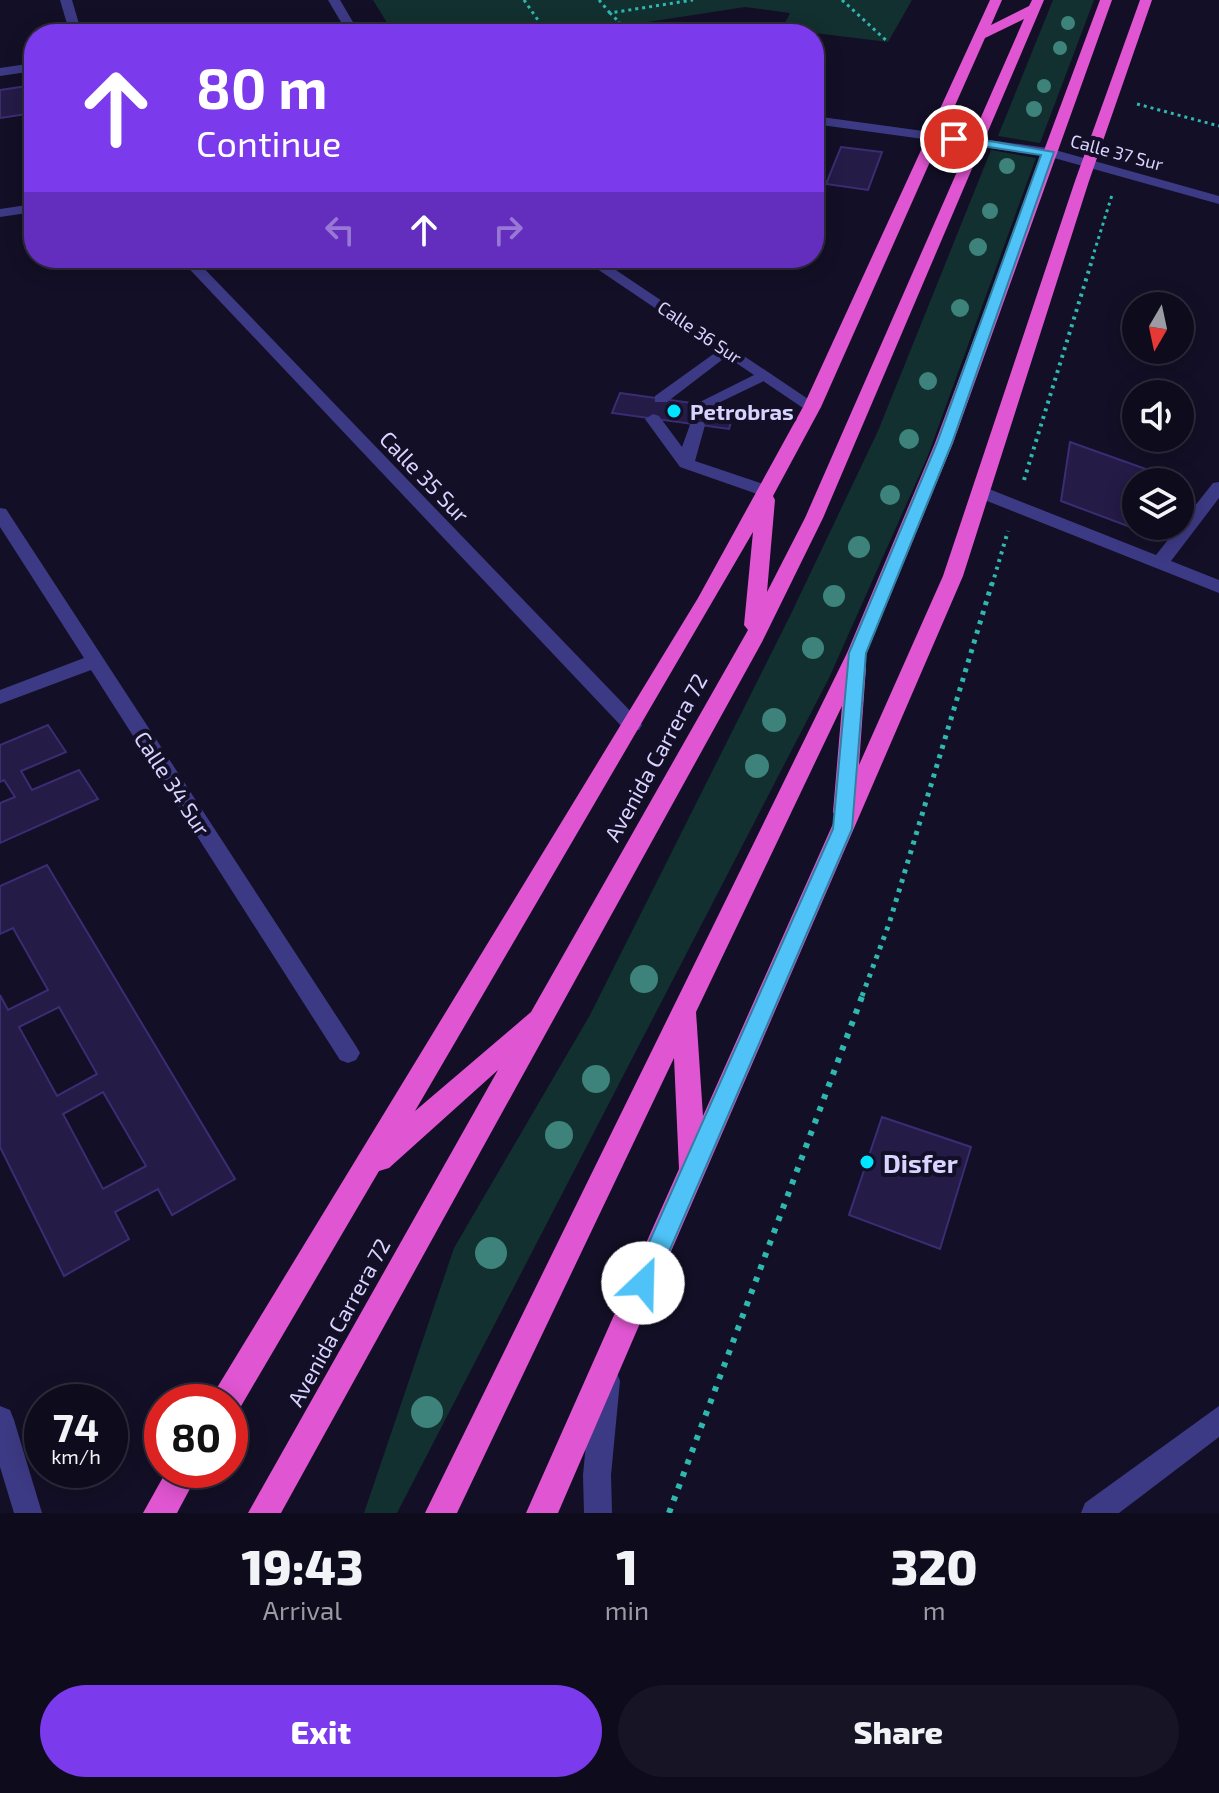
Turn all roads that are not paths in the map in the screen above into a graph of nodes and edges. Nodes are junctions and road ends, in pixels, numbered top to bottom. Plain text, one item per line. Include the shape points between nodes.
1 (66, 0) edge
2 (334, 0) edge
3 (996, 0) edge
4 (1106, 0) edge
5 (1146, 0) edge
6 (1037, 4) edge
7 (73, 24) edge
8 (348, 24) edge
9 (980, 36) junction
10 (24, 68) edge
11 (0, 72) edge
12 (824, 121) edge
13 (932, 136) junction
14 (975, 141) junction
15 (1048, 152) junction
16 (1089, 162) junction
17 (1219, 200) edge
18 (24, 209) edge
19 (0, 213) edge
20 (196, 268) edge
21 (603, 268) edge
22 (726, 350) junction
23 (764, 375) junction
24 (661, 399) dead end
25 (704, 404) dead end
26 (812, 407) junction
27 (653, 419) dead end
28 (697, 425) dead end
29 (686, 463) junction
30 (1219, 487) edge
31 (766, 491) junction
32 (983, 493) junction
33 (0, 513) edge
34 (1160, 563) junction
35 (1219, 587) edge
36 (752, 642) junction
37 (857, 653) junction
38 (95, 661) junction
39 (0, 697) edge
40 (632, 725) junction
41 (843, 829) junction
42 (549, 1010) junction
43 (686, 1011) junction
44 (348, 1053) dead end
45 (364, 1173) junction
46 (691, 1175) junction
47 (608, 1364) junction
48 (237, 1384) edge
49 (0, 1420) edge
50 (1219, 1420) edge
51 (174, 1488) edge
52 (28, 1513) edge
53 (159, 1513) edge
54 (264, 1513) edge
55 (441, 1513) edge
56 (542, 1513) edge
57 (598, 1513) edge
58 (1095, 1513) edge

1 - 7 street
2 - 8 street
3 - 9 highway, Avenida Carrera 72
4 - 15 highway
5 - 16 highway
6 - 9 highway
6 - 14 highway, Avenida Carrera 72
9 - 13 highway, Avenida Carrera 72
10 - 11 street
12 - 13 street, Calle 37 Sur
13 - 14 street, Calle 37 Sur
13 - 26 highway, Avenida Carrera 72
14 - 15 street, Calle 37 Sur
14 - 36 highway, Avenida Carrera 72 via 839,461
15 - 16 street, Calle 37 Sur
15 - 37 highway via 944,443
16 - 17 street, Calle 37 Sur
16 - 32 highway
18 - 19 street
20 - 40 street, Calle 35 Sur
21 - 22 street, Calle 36 Sur
22 - 23 street, Calle 36 Sur
22 - 24 street
23 - 25 street
23 - 26 street, Calle 36 Sur
26 - 31 highway, Avenida Carrera 72
27 - 29 street
28 - 29 street
29 - 31 street
30 - 34 street
31 - 36 highway
31 - 40 highway, Avenida Carrera 72
32 - 34 street
32 - 41 highway via 922,653
33 - 38 street, Calle 34 Sur
34 - 35 street
36 - 42 highway, Avenida Carrera 72
37 - 41 highway
37 - 43 highway
38 - 39 street
38 - 44 street, Calle 34 Sur
40 - 45 highway, Avenida Carrera 72
41 - 46 highway
42 - 45 highway
42 - 54 highway, Avenida Carrera 72
43 - 46 highway
43 - 55 highway
45 - 48 highway, Avenida Carrera 72
46 - 47 highway
47 - 56 highway
47 - 57 street
49 - 52 street
50 - 58 street
51 - 53 highway

